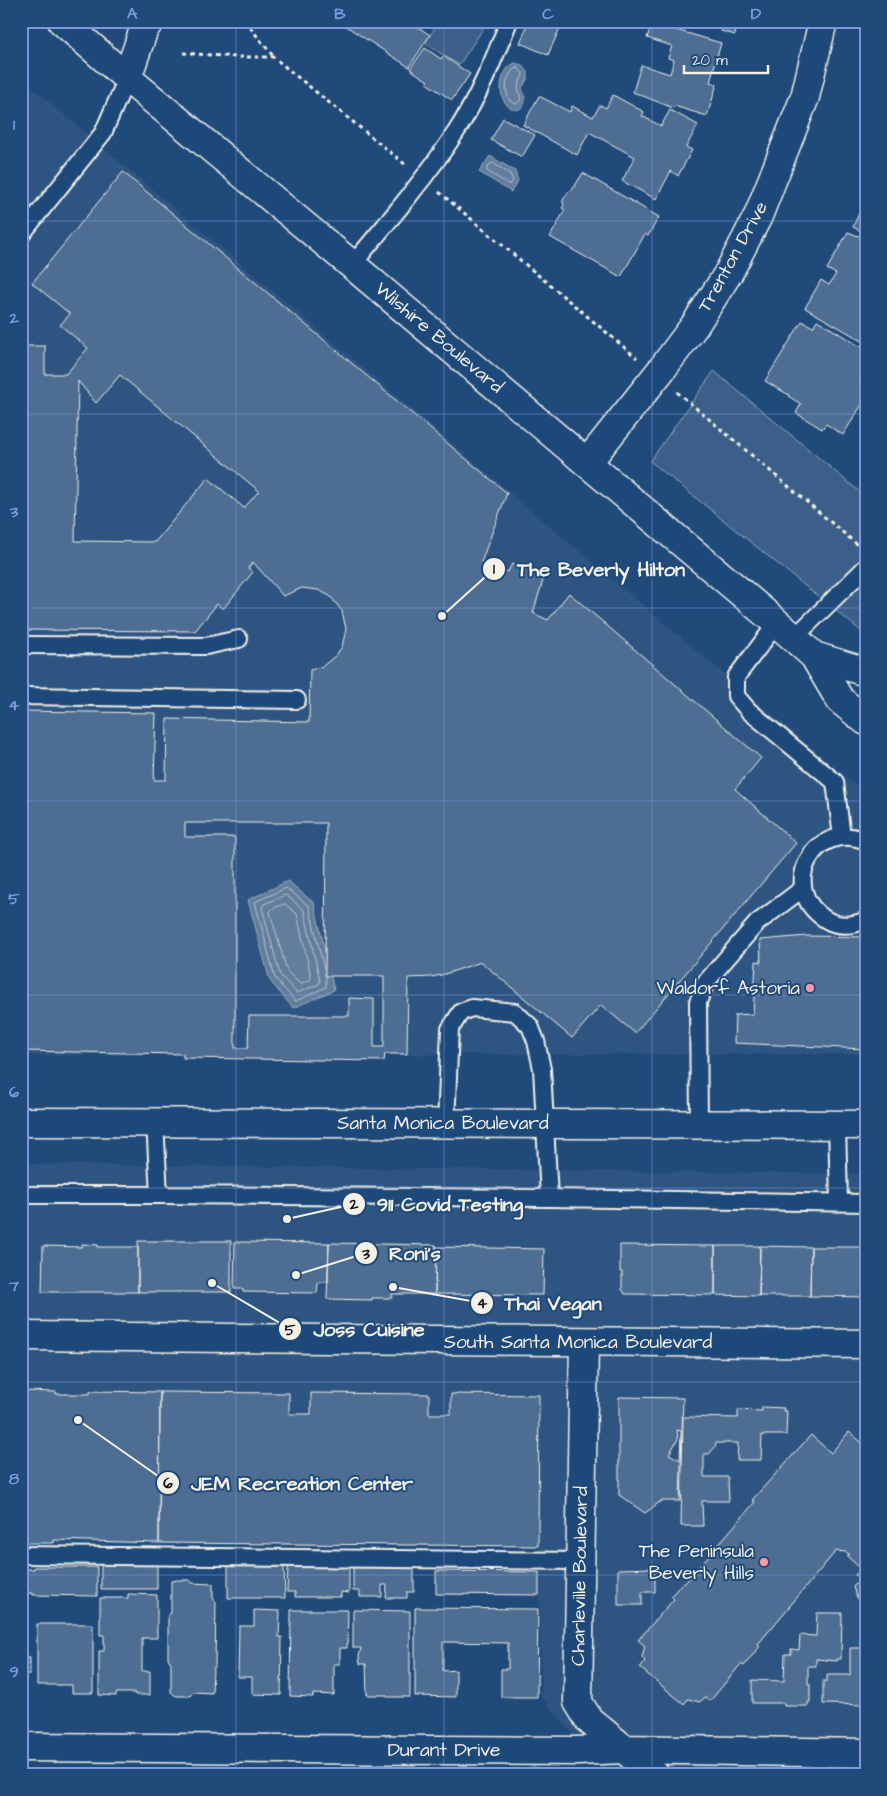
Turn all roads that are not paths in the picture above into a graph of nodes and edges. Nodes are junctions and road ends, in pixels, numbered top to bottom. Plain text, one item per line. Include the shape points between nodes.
1 (62, 21) edge
2 (150, 21) edge
3 (509, 21) edge
4 (823, 21) edge
5 (127, 78) junction
6 (21, 235) edge
7 (352, 265) junction
8 (587, 463) junction
9 (866, 567) edge
10 (785, 631) junction
11 (239, 639) dead end
12 (21, 645) edge
13 (814, 656) junction
14 (866, 672) edge
15 (21, 696) edge
16 (296, 700) dead end
17 (866, 721) edge
18 (842, 837) junction
19 (866, 841) edge
20 (802, 889) junction
21 (866, 920) edge
22 (21, 1122) edge
23 (155, 1122) junction
24 (545, 1123) junction
25 (446, 1124) junction
26 (699, 1124) junction
27 (837, 1125) junction
28 (866, 1125) edge
29 (21, 1195) edge
30 (159, 1195) junction
31 (549, 1198) junction
32 (839, 1201) junction
33 (866, 1202) edge
34 (21, 1336) edge
35 (584, 1342) junction
36 (866, 1344) edge
37 (21, 1555) edge
38 (581, 1561) junction
39 (21, 1747) edge
40 (623, 1749) junction
41 (866, 1753) edge
42 (655, 1775) edge

1 - 5 main road, Wilshire Boulevard
2 - 5 main road via 144,29
3 - 7 lane via 482,84 456,131 415,190
4 - 8 main road, Trenton Drive via 805,97 758,216 729,272 668,362
5 - 6 lane via 103,133
5 - 7 main road, Wilshire Boulevard
7 - 8 main road, Wilshire Boulevard
8 - 10 main road, Wilshire Boulevard
9 - 10 lane
10 - 13 main road, Wilshire Boulevard
10 - 18 lane via 736,677 736,696 749,712 835,782
11 - 12 lane via 206,646
13 - 14 main road, Wilshire Boulevard
13 - 17 main road, Wilshire Boulevard via 840,700
15 - 16 lane
18 - 19 lane
18 - 20 lane via 828,840 816,848 807,860
20 - 21 lane via 807,902 829,922 843,925
20 - 26 lane via 757,923 706,982 698,1002
22 - 23 main road, Santa Monica Boulevard
23 - 25 main road, Santa Monica Boulevard
23 - 30 lane
24 - 25 main road, Santa Monica Boulevard
24 - 25 lane via 542,1069 530,1026 515,1012 472,1008 461,1012 450,1029
24 - 26 main road, Santa Monica Boulevard
24 - 31 lane
26 - 27 main road, Santa Monica Boulevard
27 - 28 main road, Santa Monica Boulevard
27 - 32 lane
29 - 30 lane
30 - 31 lane
31 - 32 lane
32 - 33 lane
34 - 35 main road, South Santa Monica Boulevard
35 - 36 main road, South Santa Monica Boulevard
35 - 38 main road, Charleville Boulevard
37 - 38 lane
38 - 40 main road, Charleville Boulevard via 578,1702 589,1720
39 - 40 main road, Durant Drive
40 - 41 main road, Durant Drive
40 - 42 main road, Charleville Boulevard

